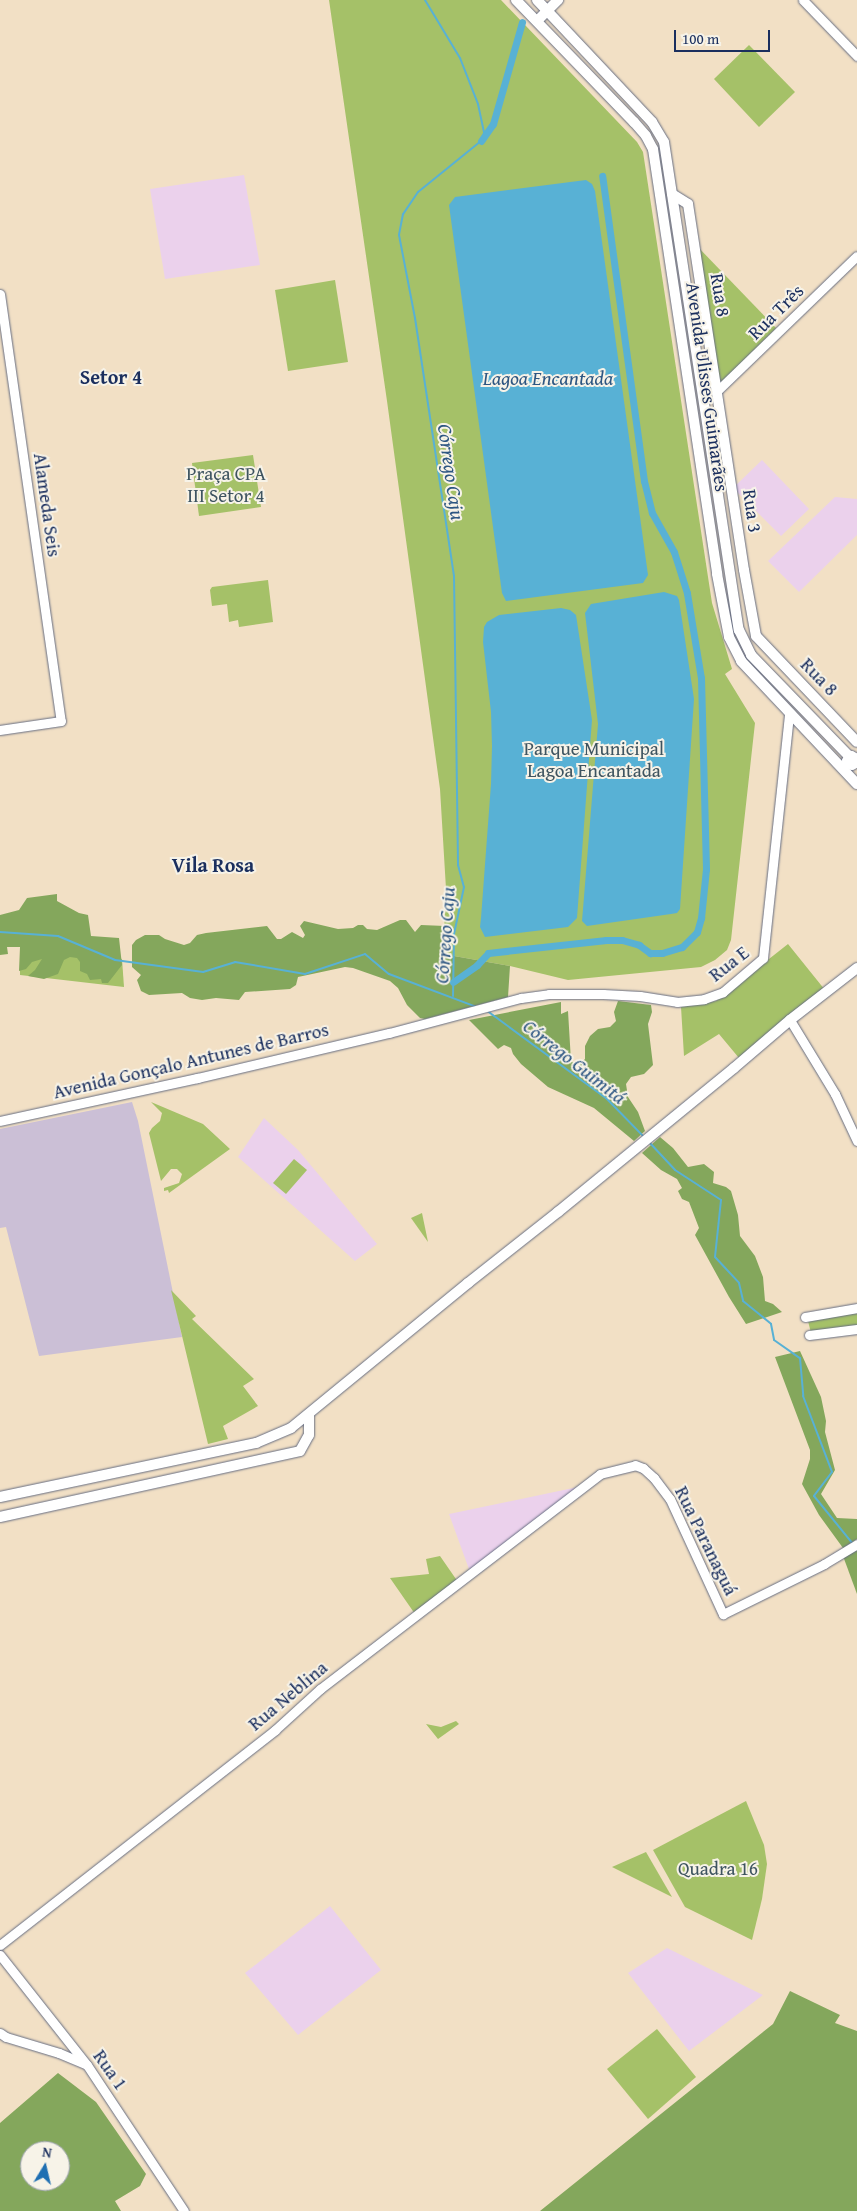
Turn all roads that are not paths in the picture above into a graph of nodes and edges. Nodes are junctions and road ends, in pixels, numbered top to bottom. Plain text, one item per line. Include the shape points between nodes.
1 (516, 0) edge
2 (536, 0) edge
3 (558, 0) edge
4 (803, 0) edge
5 (525, 10) junction
6 (547, 11) junction
7 (537, 22) junction
8 (857, 56) edge
9 (672, 194) junction
10 (857, 256) edge
11 (0, 294) edge
12 (717, 391) junction
13 (728, 572) junction
14 (717, 574) junction
15 (756, 636) joint
16 (789, 713) junction
17 (0, 730) edge
18 (857, 742) edge
19 (852, 759) edge
20 (857, 784) edge
21 (857, 968) edge
22 (469, 1011) joint
23 (790, 1020) junction
24 (0, 1121) edge
25 (857, 1141) edge
26 (857, 1308) edge
27 (805, 1317) dead end
28 (857, 1329) edge
29 (809, 1335) dead end
30 (309, 1415) junction
31 (291, 1428) junction
32 (308, 1435) junction
33 (600, 1474) joint
34 (0, 1497) edge
35 (0, 1517) edge
36 (854, 1546) edge
37 (0, 1945) edge
38 (0, 1955) edge
39 (0, 2033) edge
40 (87, 2065) junction
41 (184, 2211) edge

1 - 5 main road, Avenida Ulisses Guimarães
2 - 5 main road
2 - 6 main road, Avenida Ulisses Guimarães
3 - 6 main road
4 - 8 street
5 - 7 main road, Avenida Ulisses Guimarães
6 - 7 main road
6 - 9 main road, Avenida Ulisses Guimarães via 659,133 667,155
7 - 14 main road, Avenida Ulisses Guimarães via 634,122 653,150
9 - 12 main road, Rua 8 via 688,204
9 - 13 main road, Avenida Ulisses Guimarães
10 - 12 street, Rua Três
11 - 17 street, Alameda Seis via 61,721
12 - 15 main road, Rua 3
13 - 14 main road
13 - 19 main road, Avenida Ulisses Guimarães via 739,630 747,650
14 - 16 main road, Avenida Ulisses Guimarães via 735,652
15 - 18 main road, Rua 8
16 - 19 main road, Avenida Ulisses Guimarães
16 - 22 street, Rua E via 764,958 723,992 704,999 677,1002 640,996 549,994
19 - 20 main road, Avenida Ulisses Guimarães
21 - 23 main road
22 - 24 street, Avenida Gonçalo Antunes de Barros via 389,1033
23 - 25 street via 835,1094
23 - 30 main road
26 - 27 street
28 - 29 street
30 - 31 main road
30 - 32 main road
31 - 32 main road
31 - 34 main road via 256,1443
32 - 35 main road via 300,1451
33 - 36 street, Rua Paranaguá via 635,1465 643,1468 667,1495 723,1614
33 - 37 street, Rua Neblina via 320,1689 275,1730
38 - 40 street, Rua 1
39 - 40 street via 59,2052
40 - 41 street, Rua 1

